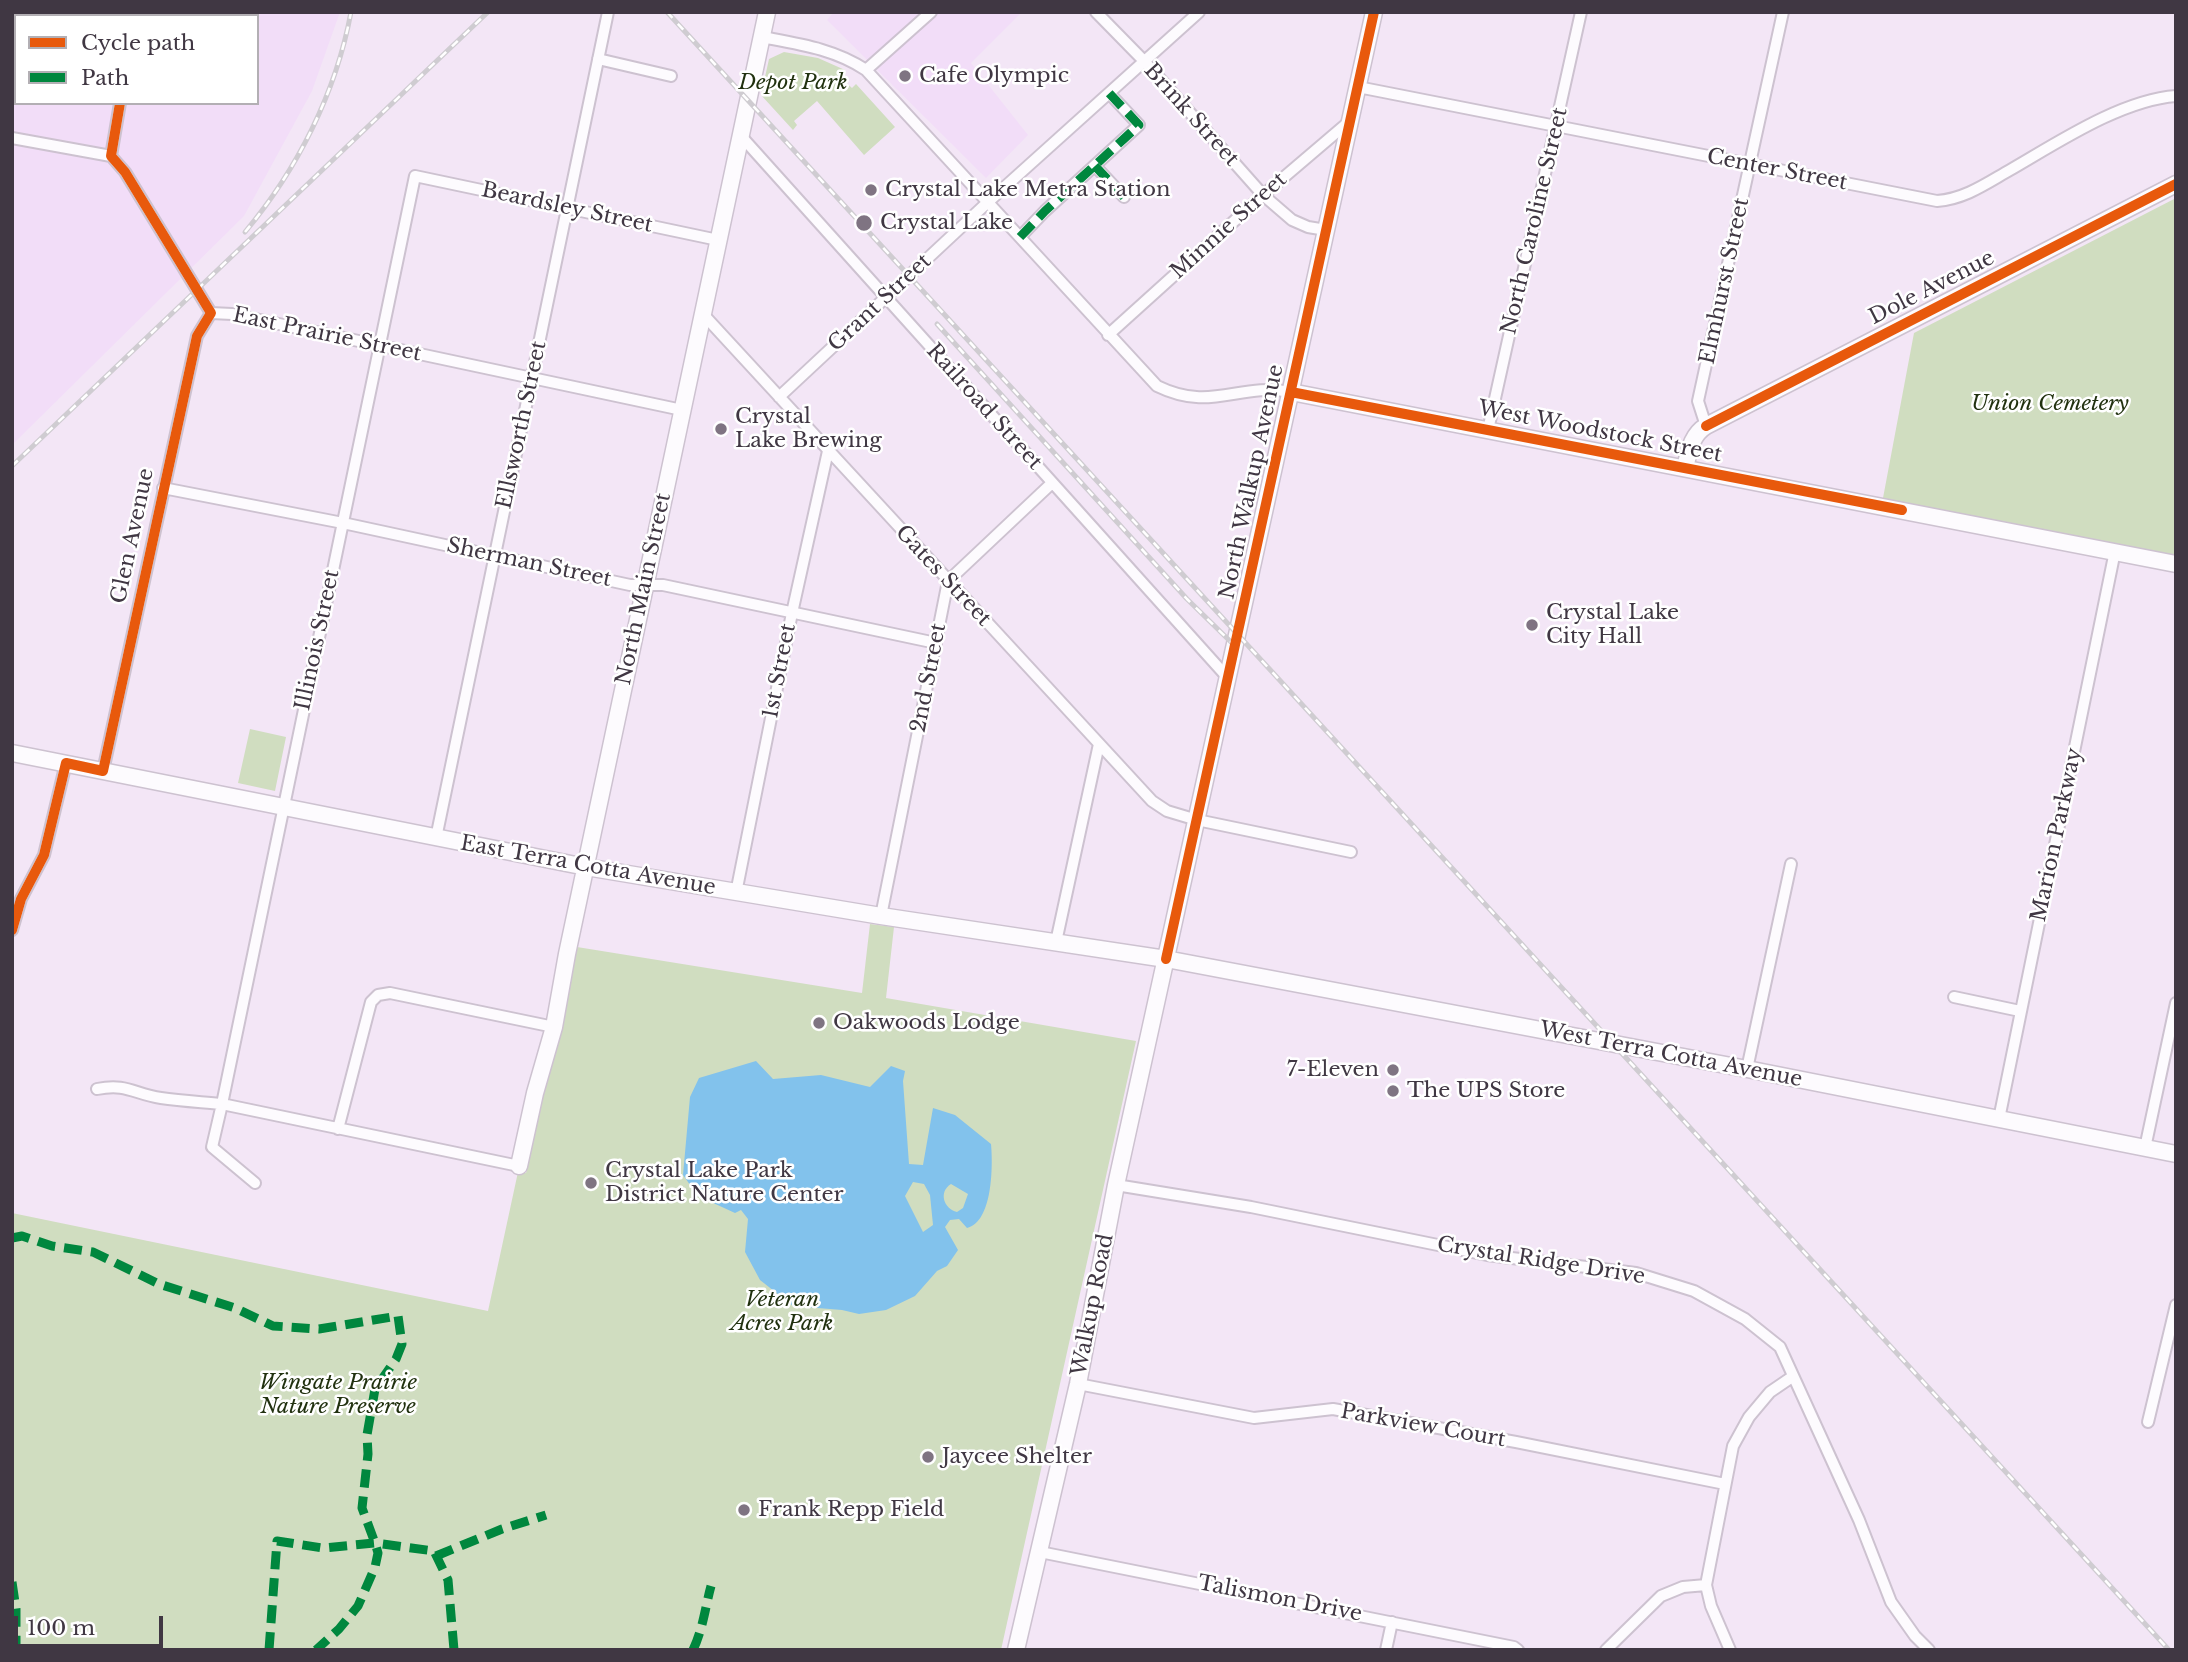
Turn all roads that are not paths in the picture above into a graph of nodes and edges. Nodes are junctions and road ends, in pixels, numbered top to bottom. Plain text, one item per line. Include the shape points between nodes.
1 (608, 12) edge
2 (767, 12) edge
3 (931, 12) edge
4 (1096, 12) edge
5 (1199, 12) edge
6 (1374, 12) edge
7 (1581, 12) edge
8 (1783, 12) edge
9 (762, 37) junction
10 (598, 59) junction
11 (1145, 62) junction
12 (866, 70) junction
13 (671, 76) dead end
14 (1358, 87) junction
15 (1109, 93) junction
16 (2176, 96) edge
17 (120, 105) edge
18 (1351, 120) junction
19 (1557, 127) junction
20 (741, 136) junction
21 (12, 138) edge
22 (111, 156) junction
23 (1750, 165) junction
24 (1094, 166) junction
25 (415, 176) joint
26 (2176, 184) edge
27 (1263, 195) junction
28 (1124, 197) dead end
29 (988, 202) junction
30 (567, 208) junction
31 (1326, 230) junction
32 (1020, 237) junction
33 (718, 240) junction
34 (885, 297) junction
35 (211, 313) junction
36 (702, 313) junction
37 (1108, 335) junction
38 (380, 346) junction
39 (532, 378) junction
40 (1291, 392) junction
41 (779, 397) junction
42 (682, 410) junction
43 (1706, 426) junction
44 (1488, 430) junction
45 (828, 451) junction
46 (1685, 468) junction
47 (1052, 483) junction
48 (163, 488) junction
49 (343, 523) junction
50 (2115, 551) junction
51 (495, 556) junction
52 (2176, 564) edge
53 (948, 581) junction
54 (645, 585) junction
55 (792, 613) junction
56 (936, 643) junction
57 (1228, 678) junction
58 (1099, 744) junction
59 (12, 753) edge
60 (66, 764) junction
61 (103, 771) junction
62 (284, 807) junction
63 (1197, 820) junction
64 (436, 838) junction
65 (1351, 852) dead end
66 (1791, 864) dead end
67 (586, 867) junction
68 (736, 892) junction
69 (881, 916) junction
70 (12, 930) edge
71 (1056, 942) junction
72 (1167, 959) junction
73 (1954, 997) dead end
74 (2176, 1003) edge
75 (2021, 1012) junction
76 (554, 1027) junction
77 (1747, 1069) junction
78 (97, 1089) dead end
79 (222, 1104) junction
80 (1998, 1119) junction
81 (338, 1129) junction
82 (2146, 1148) junction
83 (2176, 1154) edge
84 (519, 1166) joint
85 (255, 1183) dead end
86 (1116, 1185) junction
87 (2176, 1305) edge
88 (1792, 1377) junction
89 (1078, 1384) junction
90 (2148, 1422) dead end
91 (1725, 1484) junction
92 (1040, 1552) junction
93 (1706, 1585) junction
94 (1392, 1622) junction
95 (1016, 1650) edge
96 (1386, 1650) edge
97 (1518, 1650) edge
98 (1606, 1650) edge
99 (1730, 1650) edge
100 (1929, 1650) edge

1 - 10 street, Ellsworth Street
2 - 9 street, North Main Street
3 - 12 street
4 - 11 street, Brink Street
5 - 11 street, Grant Street
6 - 14 street, North Walkup Avenue
7 - 19 street, North Caroline Street
8 - 23 street, Elmhurst Street
9 - 12 street via 817,47
9 - 20 street, North Main Street
10 - 13 street
10 - 30 street, Ellsworth Street
11 - 15 street, Grant Street
11 - 27 street, Brink Street
12 - 29 street
14 - 18 street, North Walkup Avenue
14 - 19 street, Center Street
15 - 24 street via 1139,125
15 - 29 street, Grant Street
16 - 23 street, Center Street via 2137,104 2081,129 1974,191 1950,200
17 - 22 street
18 - 27 street, Minnie Street
18 - 31 street, North Walkup Avenue
19 - 23 street, Center Street
19 - 44 street, North Caroline Street
20 - 33 street, North Main Street
20 - 34 street, Railroad Street
21 - 22 street
22 - 35 street, East Prairie Street
23 - 43 street, Elmhurst Street via 1698,401
24 - 28 street
24 - 32 street
25 - 30 street, Beardsley Street
25 - 38 street, Illinois Street
26 - 43 street, Dole Avenue
27 - 31 street, Brink Street via 1292,220
27 - 37 street, Minnie Street
29 - 32 street
29 - 34 street, Grant Street
30 - 33 street, Beardsley Street
30 - 39 street, Ellsworth Street
31 - 40 street, North Walkup Avenue
32 - 37 street
33 - 36 street, North Main Street
34 - 41 street, Grant Street
34 - 47 street, Railroad Street
35 - 38 street, East Prairie Street
35 - 48 street, Glen Avenue via 197,336
36 - 41 street, Gates Street
36 - 42 street, North Main Street
37 - 40 street via 1157,386 1186,397 1216,398 1264,389
38 - 39 street, East Prairie Street
38 - 49 street, Illinois Street
39 - 42 street, East Prairie Street
39 - 51 street, Ellsworth Street
40 - 44 street, West Woodstock Street
40 - 57 street, North Walkup Avenue
41 - 45 street, Gates Street
42 - 54 street, North Main Street
43 - 46 street via 1698,431
44 - 46 street, West Woodstock Street
45 - 53 street, Gates Street
45 - 55 street, 1st Street
46 - 50 street, West Woodstock Street
47 - 53 street
47 - 57 street, Railroad Street
48 - 49 street, Sherman Street
48 - 61 street, Glen Avenue
49 - 51 street, Sherman Street
49 - 62 street, Illinois Street
50 - 52 street, West Woodstock Street
50 - 75 street, Marion Parkway
51 - 54 street, Sherman Street
51 - 64 street, Ellsworth Street
53 - 56 street, 2nd Street
53 - 58 street, Gates Street
54 - 55 street, Sherman Street
54 - 67 street, North Main Street
55 - 56 street, Sherman Street
55 - 68 street, 1st Street
56 - 69 street, 2nd Street
57 - 63 street, North Walkup Avenue
58 - 63 street, Gates Street via 1159,807
58 - 71 street
59 - 60 street, East Terra Cotta Avenue
60 - 61 street, East Terra Cotta Avenue
60 - 70 street via 44,855 21,899
61 - 62 street, East Terra Cotta Avenue
62 - 64 street, East Terra Cotta Avenue
62 - 79 street, Illinois Street
63 - 65 street, Gates Street
63 - 72 street, North Walkup Avenue
64 - 67 street, East Terra Cotta Avenue
66 - 77 street
67 - 68 street, East Terra Cotta Avenue
67 - 76 street, North Main Street
68 - 69 street, East Terra Cotta Avenue
69 - 71 street, East Terra Cotta Avenue
71 - 72 street, East Terra Cotta Avenue
72 - 77 street, West Terra Cotta Avenue
72 - 86 street, Walkup Road
73 - 75 street
74 - 82 street
75 - 80 street, Marion Parkway
76 - 81 street via 390,993 378,995 371,1002
76 - 84 street, North Main Street
77 - 80 street, West Terra Cotta Avenue
78 - 79 street via 126,1087 158,1097
79 - 81 street
79 - 85 street, Illinois Street via 212,1147
80 - 82 street, West Terra Cotta Avenue
81 - 84 street
82 - 83 street, West Terra Cotta Avenue
86 - 88 street, Crystal Ridge Drive via 1487,1255 1636,1273 1694,1292 1745,1319 1780,1347
86 - 89 street, Walkup Road
87 - 90 street
88 - 91 street via 1770,1392 1749,1417 1733,1446
88 - 100 street, Crystal Ridge Drive via 1891,1602
89 - 91 street, Parkview Court via 1254,1418 1333,1409
89 - 92 street, Walkup Road
91 - 93 street
92 - 94 street, Talismon Drive
92 - 95 street, Walkup Road
93 - 98 street via 1683,1587 1661,1596
93 - 99 street
94 - 96 street
94 - 97 street, Talismon Drive

